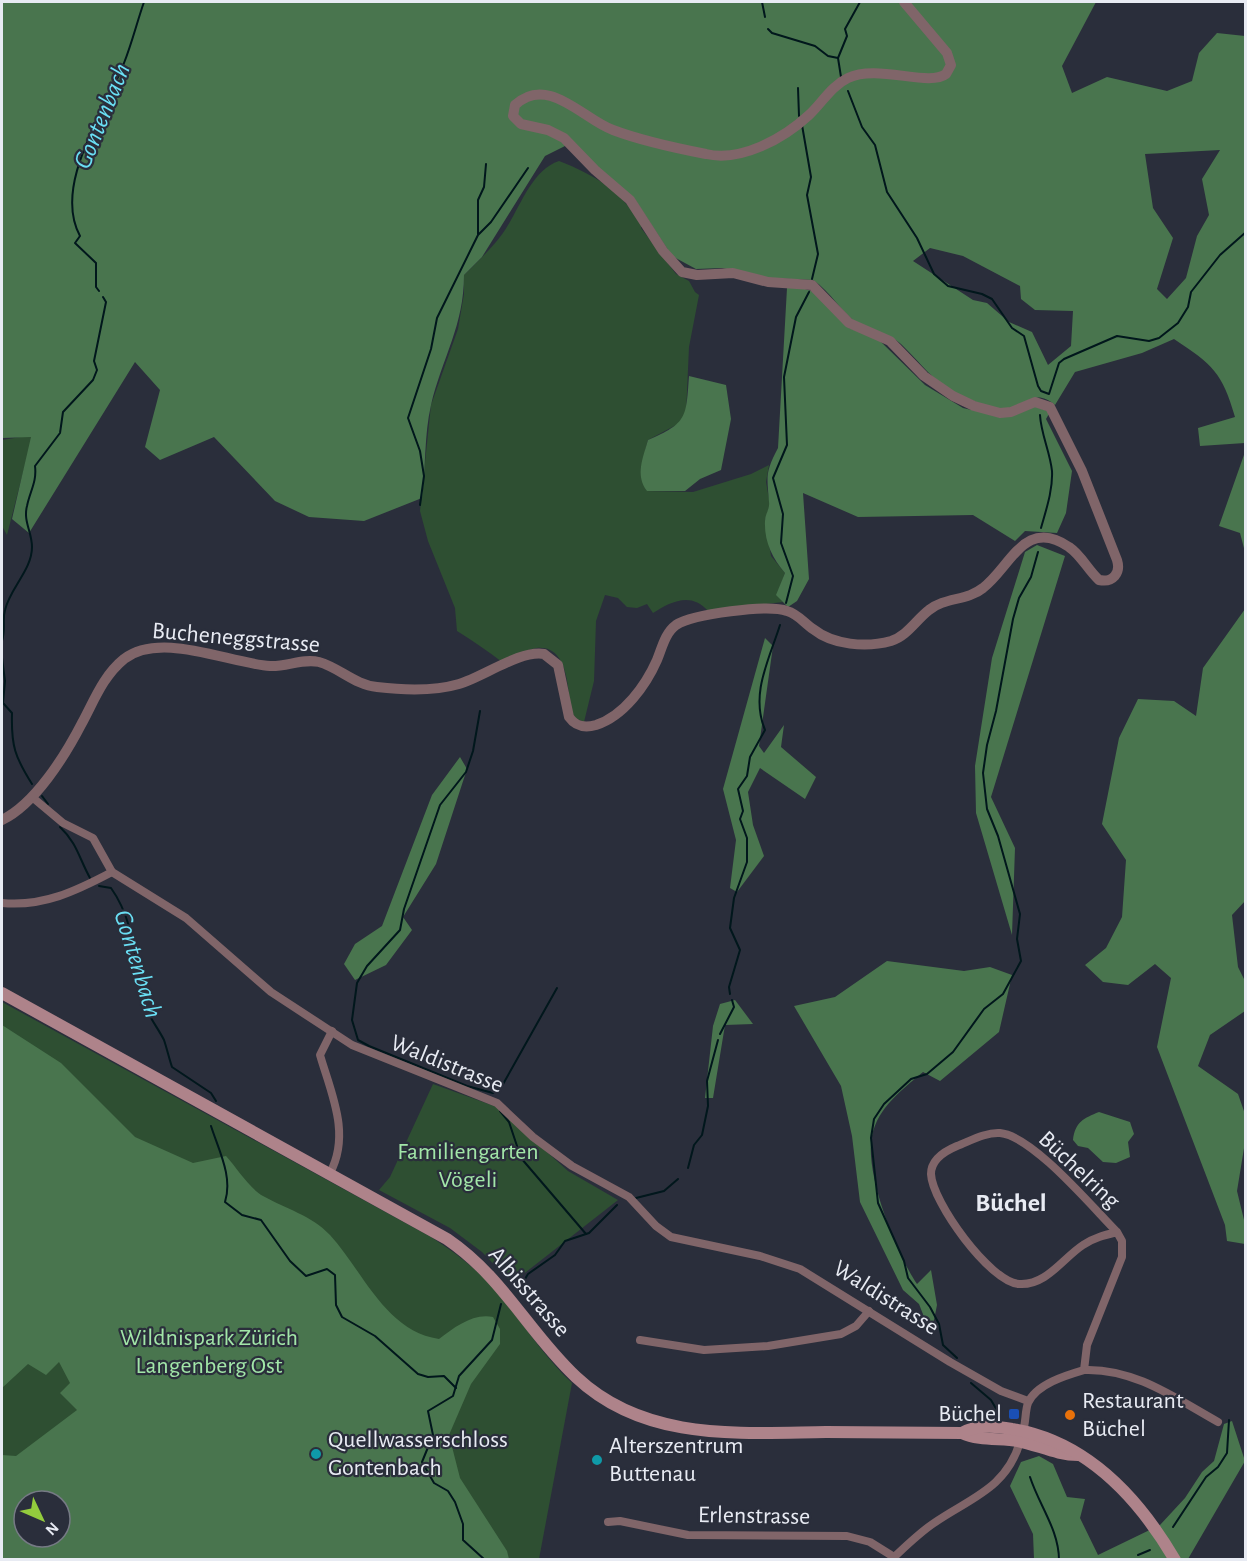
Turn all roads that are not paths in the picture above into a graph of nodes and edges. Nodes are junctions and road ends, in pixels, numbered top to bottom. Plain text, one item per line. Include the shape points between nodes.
1 (904, 2) edge
2 (32, 797) junction
3 (2, 820) edge
4 (112, 872) junction
5 (2, 903) edge
6 (2, 993) edge
7 (332, 1031) junction
8 (330, 1173) junction
9 (1117, 1232) junction
10 (869, 1311) junction
11 (640, 1340) dead end
12 (1084, 1371) junction
13 (1028, 1401) junction
14 (1218, 1422) dead end
15 (1022, 1436) junction
16 (608, 1522) dead end
17 (893, 1558) edge
18 (1175, 1560) edge

1 - 2 street, Bucheneggstrasse via 947,53 951,65 946,74 930,78 881,73 856,75 837,85 795,126 759,147 731,157 615,131 576,106 551,97 522,100 513,112 518,122 564,138 627,196 663,251 682,272 725,272 768,282 809,284 852,325 890,341 924,376 953,396 1000,412 1011,412 1035,402 1048,405 1055,411 1082,471 1117,560 1115,577 1099,580 1069,547 1039,538 1021,546 978,592 939,603 905,633 887,642 858,644 834,640 777,608 688,620 668,633 652,670 631,700 612,717 587,727 569,717 558,665 540,653 453,685 383,688 361,684 318,662 267,666 177,649 145,649 126,658 108,676 73,739
2 - 3 street, Bucheneggstrasse
2 - 4 street, Waldistrasse via 63,823 93,838
4 - 5 street via 52,900
4 - 7 street, Waldistrasse via 186,918 271,992
6 - 8 main road, Albisstrasse
7 - 8 street via 321,1055 339,1114 336,1155
7 - 10 street, Waldistrasse via 388,1061 497,1103 572,1166 629,1197 670,1237 760,1256 800,1269
8 - 15 main road, Albisstrasse via 459,1247 492,1276 577,1378 614,1404 649,1420 682,1429 726,1433 962,1433 983,1427
9 - 9 street, Büchelring via 1046,1161 1005,1134 989,1134 949,1149 932,1167 933,1184 947,1213 981,1258 1013,1283 1026,1284 1043,1278 1084,1244
9 - 12 street, Büchelring via 1122,1241 1122,1257 1087,1345
10 - 11 street via 856,1326 841,1334 768,1346 704,1350
10 - 13 street, Waldistrasse via 1001,1391
12 - 13 street via 1059,1378
12 - 14 street via 1128,1374
13 - 15 street
15 - 17 street via 1007,1468 988,1490 934,1523
15 - 18 main road, Albisstrasse via 1067,1445 1108,1476 1130,1496
16 - 17 street, Erlenstrasse via 688,1535 847,1536 870,1542

